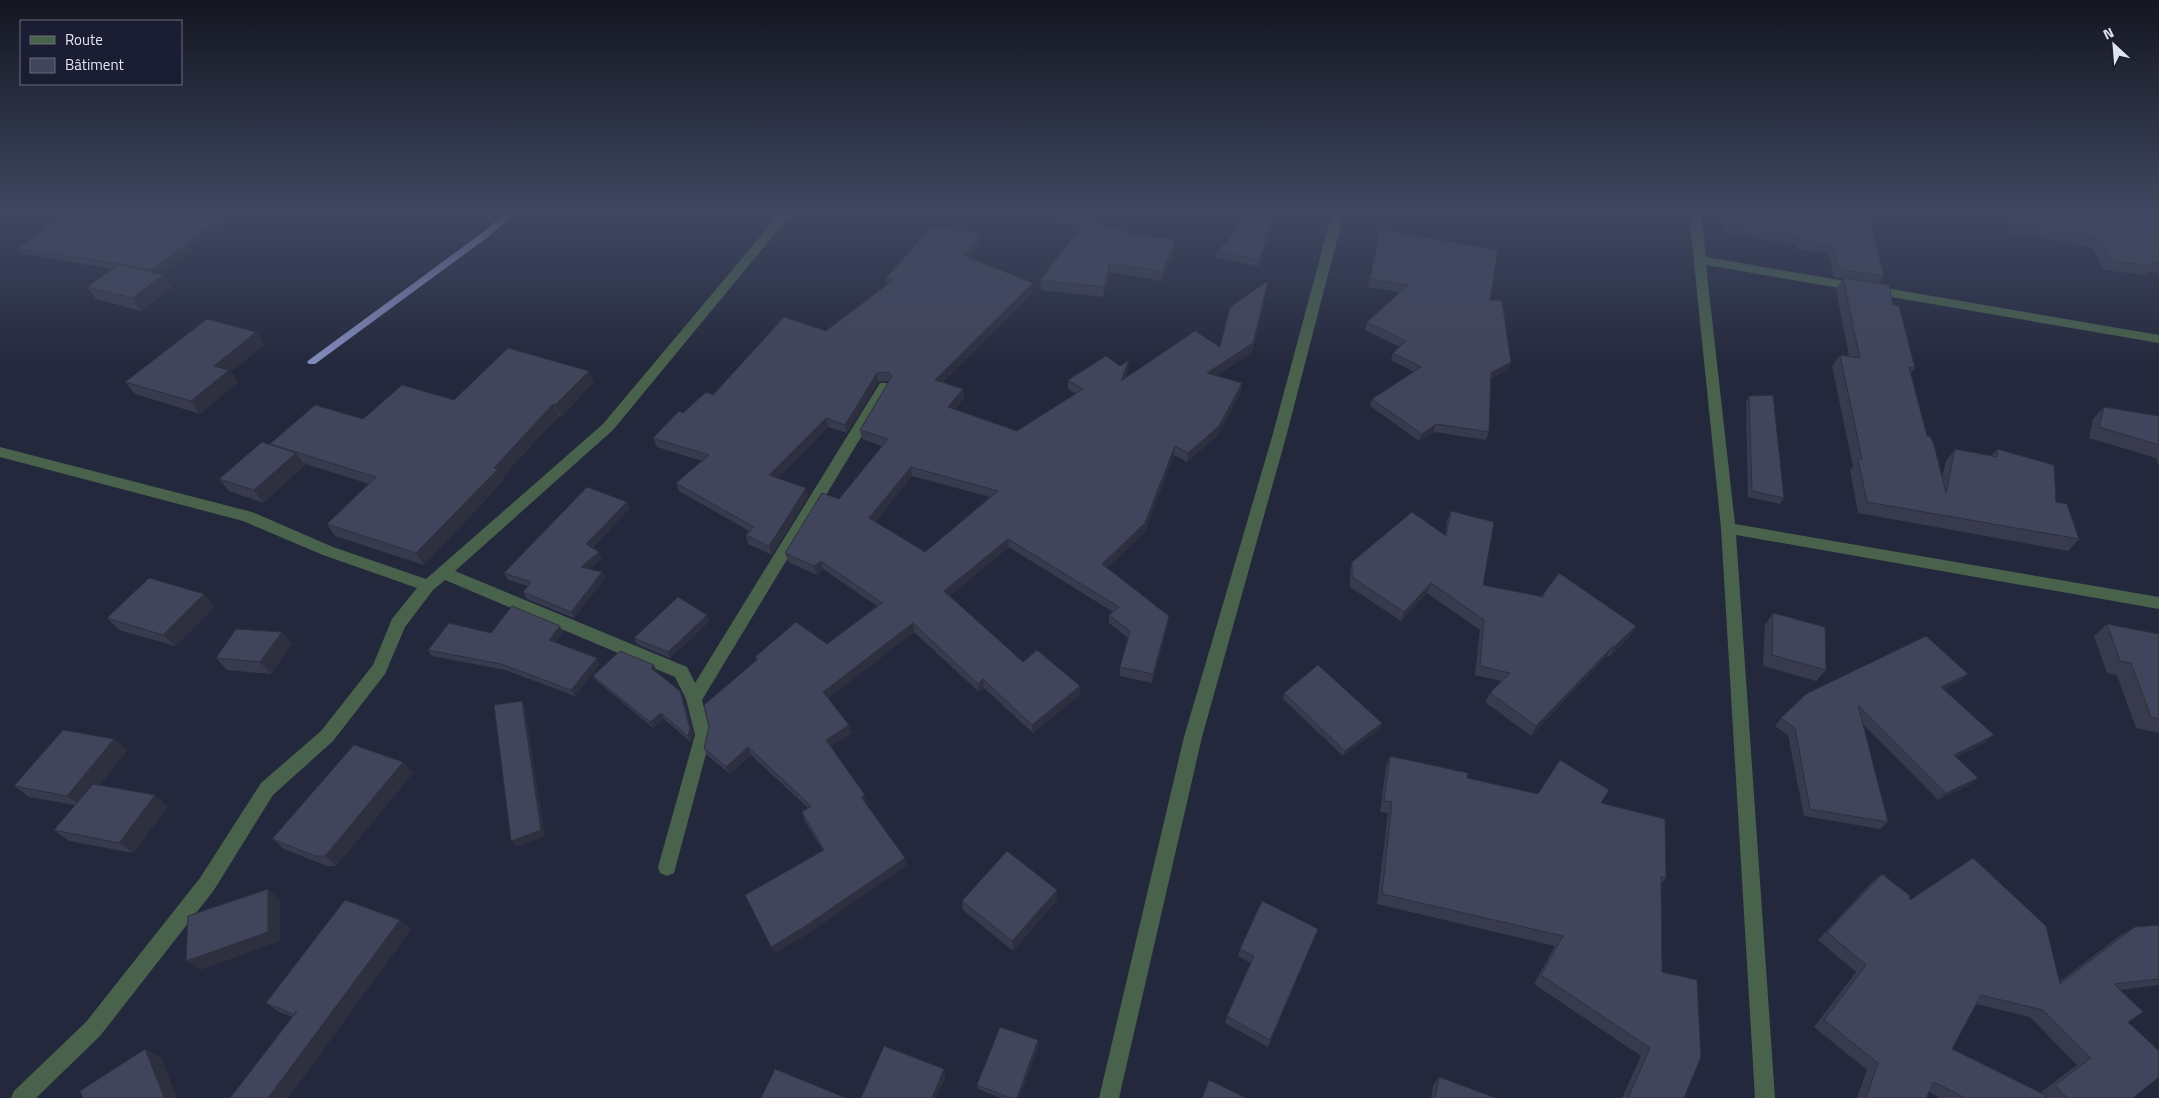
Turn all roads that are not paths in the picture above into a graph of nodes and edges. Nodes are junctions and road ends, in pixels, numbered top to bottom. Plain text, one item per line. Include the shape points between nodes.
1 (743, 264) edge
2 (1325, 264) edge
3 (1700, 264) edge
4 (1725, 264) edge
5 (2159, 339) edge
6 (885, 386) edge
7 (0, 452) edge
8 (1728, 528) junction
9 (443, 572) junction
10 (428, 586) junction
11 (2159, 604) edge
12 (694, 699) junction
13 (667, 867) dead end
14 (21, 1098) edge
15 (1110, 1098) edge
16 (1764, 1098) edge

1 - 9 street via 608,427
2 - 15 street via 1193,737
3 - 8 street
4 - 5 street
6 - 12 street
7 - 10 street via 247,516 328,551
8 - 11 street
8 - 16 street
9 - 10 street
9 - 12 street via 681,672
10 - 14 street via 398,624 379,668 328,736 267,789 207,884 94,1029
12 - 13 street via 703,734

